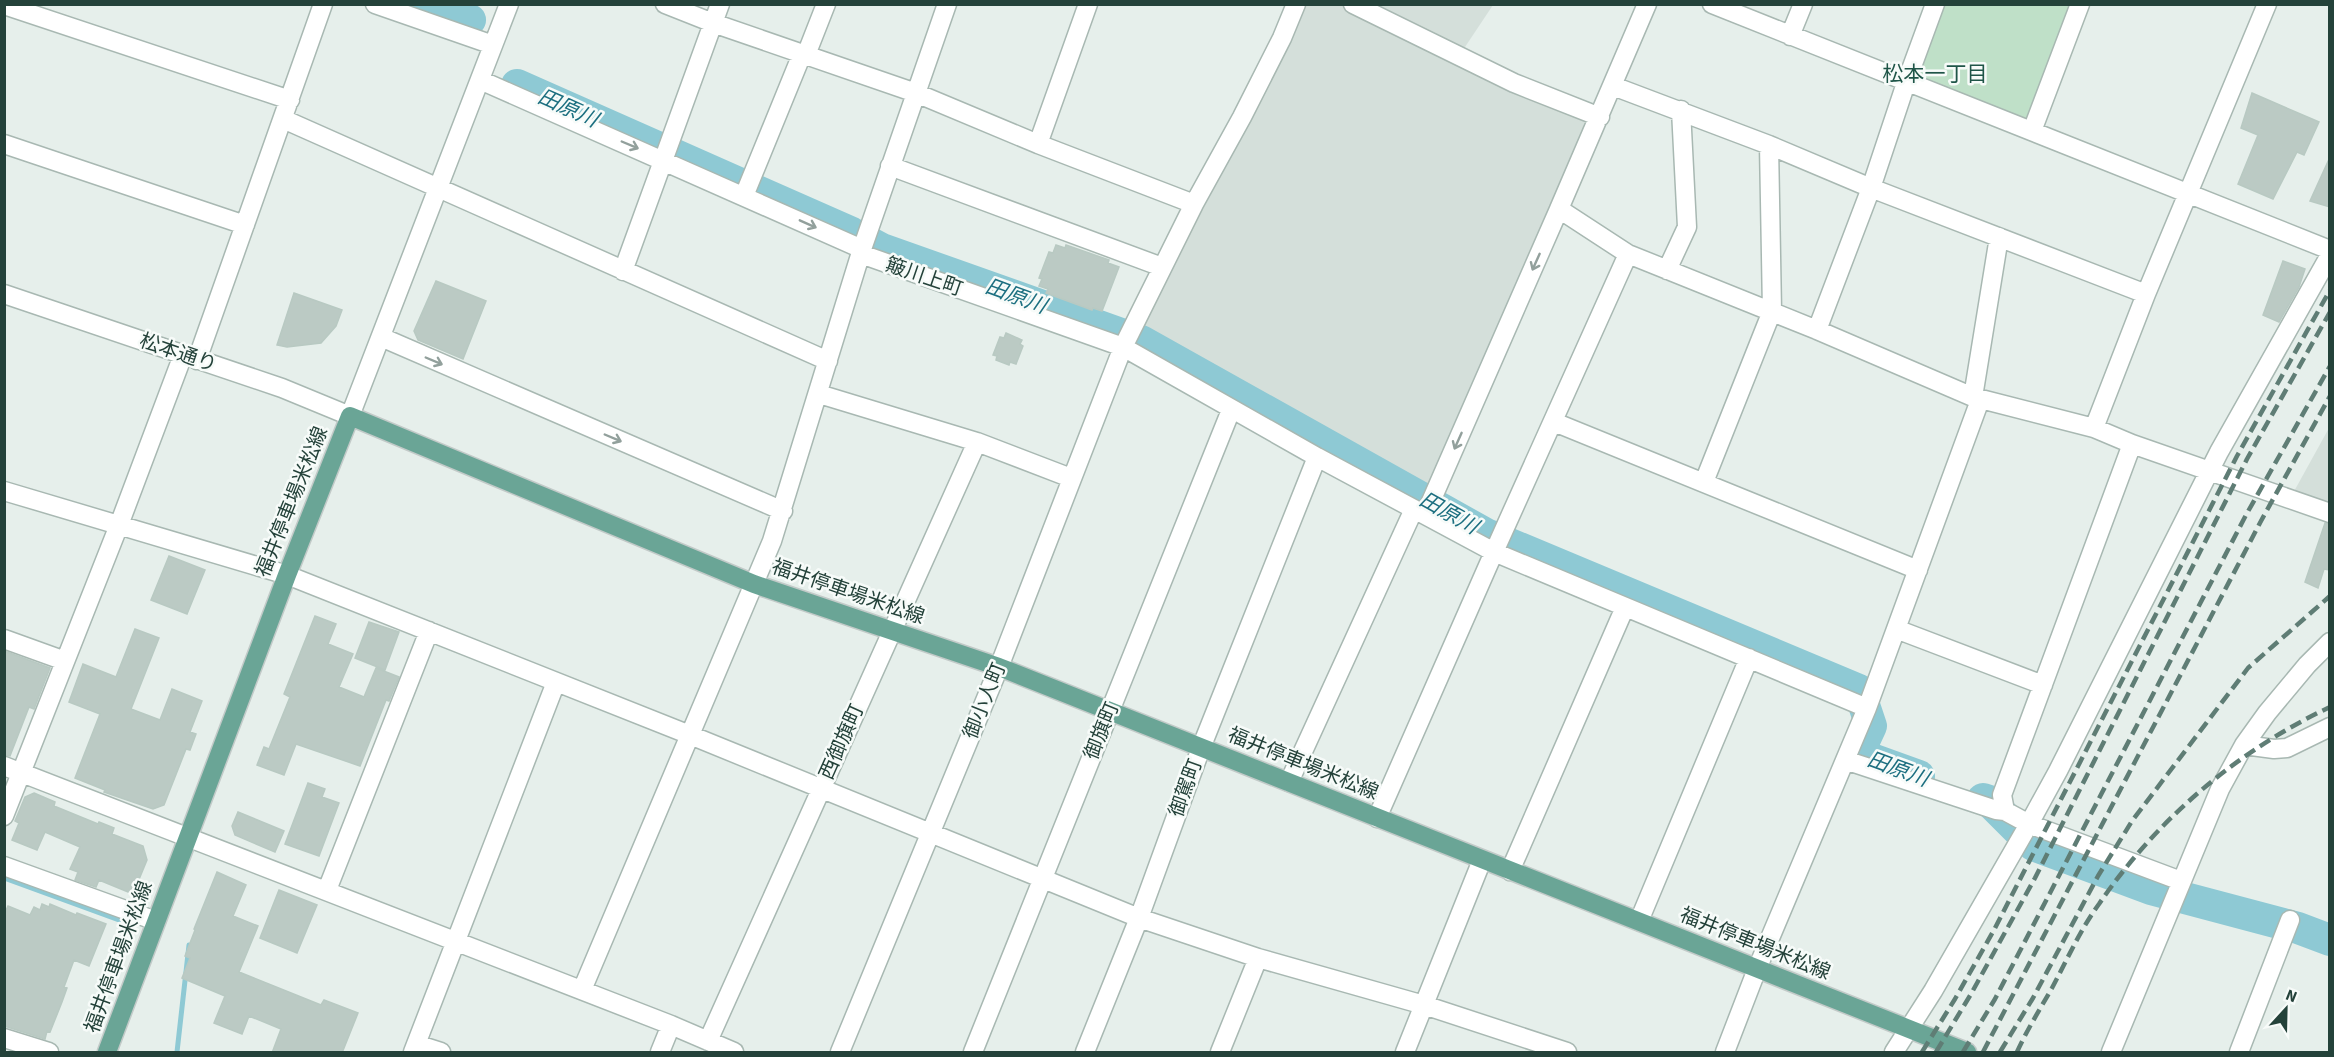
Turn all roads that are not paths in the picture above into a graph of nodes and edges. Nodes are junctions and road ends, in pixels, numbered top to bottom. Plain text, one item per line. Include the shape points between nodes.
1 (323, 4) edge
2 (375, 4) edge
3 (509, 4) edge
4 (665, 4) edge
5 (720, 4) edge
6 (826, 4) edge
7 (946, 4) edge
8 (1088, 4) edge
9 (1296, 4) edge
10 (1353, 4) edge
11 (1647, 4) edge
12 (1712, 4) edge
13 (1803, 4) edge
14 (1935, 4) edge
15 (2080, 4) edge
16 (2267, 4) edge
17 (4, 5) edge
18 (713, 23) junction
19 (1790, 36) junction
20 (493, 45) junction
21 (804, 55) junction
22 (480, 80) junction
23 (1906, 83) junction
24 (1614, 86) junction
25 (916, 93) junction
26 (290, 100) junction
27 (1681, 110) junction
28 (1600, 117) junction
29 (283, 119) junction
30 (2032, 131) junction
31 (4, 144) edge
32 (1038, 144) junction
33 (1768, 145) junction
34 (663, 160) junction
35 (890, 166) junction
36 (438, 187) junction
37 (1871, 188) junction
38 (2189, 193) junction
39 (744, 196) junction
40 (1194, 204) junction
41 (1559, 209) junction
42 (245, 225) junction
43 (1999, 237) junction
44 (2330, 250) edge
45 (861, 252) junction
46 (1628, 254) junction
47 (2330, 255) edge
48 (1162, 267) junction
49 (1668, 270) junction
50 (623, 271) junction
51 (4, 294) edge
52 (2146, 294) junction
53 (1772, 311) junction
54 (1817, 330) junction
55 (381, 338) junction
56 (1123, 347) junction
57 (190, 357) junction
58 (828, 361) junction
59 (819, 393) junction
60 (1977, 399) junction
61 (1231, 410) junction
62 (350, 416) junction
63 (1554, 422) junction
64 (2094, 428) junction
65 (977, 442) junction
66 (2132, 444) junction
67 (1317, 458) junction
68 (2209, 471) junction
69 (1071, 478) junction
70 (1704, 482) junction
71 (4, 491) edge
72 (783, 511) junction
73 (1420, 512) junction
74 (2330, 513) edge
75 (119, 525) junction
76 (1494, 552) junction
77 (1918, 570) junction
78 (287, 575) junction
79 (754, 584) junction
80 (1625, 607) junction
81 (1896, 629) junction
82 (892, 630) junction
83 (429, 632) junction
84 (4, 639) edge
85 (2330, 642) edge
86 (1749, 658) junction
87 (66, 661) junction
88 (999, 667) junction
89 (556, 682) junction
90 (2043, 685) junction
91 (1867, 708) junction
92 (1109, 712) junction
93 (2330, 727) edge
94 (690, 735) junction
95 (2244, 745) junction
96 (1201, 748) junction
97 (1845, 760) junction
98 (13, 770) edge
99 (1289, 782) junction
100 (821, 789) junction
101 (2005, 811) junction
102 (4, 816) edge
103 (1377, 818) junction
104 (2029, 824) junction
105 (930, 834) junction
106 (188, 836) junction
107 (1482, 860) junction
108 (4, 866) edge
109 (1510, 870) junction
110 (1042, 879) junction
111 (2181, 881) junction
112 (327, 890) junction
113 (1139, 918) junction
114 (2290, 920) dead end
115 (156, 921) junction
116 (1639, 921) junction
117 (455, 940) junction
118 (1258, 958) junction
119 (1757, 969) junction
120 (582, 990) junction
121 (1424, 1005) junction
122 (671, 1025) junction
123 (1909, 1029) junction
124 (4, 1038) edge
125 (708, 1041) junction
126 (415, 1048) edge
127 (49, 1053) edge
128 (107, 1053) edge
129 (441, 1053) edge
130 (660, 1053) edge
131 (734, 1053) edge
132 (840, 1053) edge
133 (973, 1053) edge
134 (1085, 1053) edge
135 (1220, 1053) edge
136 (1405, 1053) edge
137 (1567, 1053) edge
138 (1725, 1053) edge
139 (1894, 1053) edge
140 (1967, 1053) edge
141 (2111, 1053) edge
142 (2239, 1053) edge

1 - 26 street
2 - 20 street
3 - 20 street
4 - 18 street
5 - 18 street
6 - 21 street
7 - 25 street
8 - 32 street
9 - 40 street, 御小人町 via 1242,117
10 - 28 street via 1514,83
11 - 24 street
12 - 19 street
13 - 19 street
14 - 23 street
15 - 30 street
16 - 38 street
17 - 26 street
18 - 21 street
18 - 34 street
19 - 23 street
20 - 22 street
21 - 25 street
21 - 39 street
22 -> 34 street, 簸川上町
22 - 36 street
23 - 30 street
23 - 37 street
24 - 27 street
24 - 28 street
25 - 32 street
25 - 35 street
26 - 29 street
27 - 33 street
27 - 49 street via 1687,228
28 - 41 street
29 - 36 street
29 - 42 street
30 - 38 street
31 - 42 street
32 - 40 street
33 - 37 street
33 - 53 street
34 - 39 street, 簸川上町
34 - 50 street
35 - 45 street
35 - 48 street
36 - 50 street
36 - 55 street
37 - 43 street
37 - 54 street
38 - 44 street
38 - 52 street
39 -> 45 street, 簸川上町
40 - 48 street, 御小人町
41 - 46 street
41 -> 73 street
42 - 57 street
43 - 52 street
43 - 60 street
45 - 56 street, 簸川上町
45 - 58 street
46 - 49 street
46 - 63 street
47 - 68 street
48 - 56 street, 御小人町
49 - 53 street
50 - 58 street
51 - 57 street, 松本通り
52 - 64 street
53 - 54 street
53 - 70 street
54 - 60 street
55 - 62 street
55 -> 72 street
56 - 61 street, 簸川上町
56 - 69 street, 御小人町
57 - 62 street, 松本通り
57 - 75 street
58 - 59 street
59 - 65 street
59 - 72 street
60 - 64 street
60 - 77 street
61 - 67 street, 簸川上町
61 - 92 street, 御旗町
62 - 78 main road, 福井停車場米松線
62 - 79 main road, 福井停車場米松線
63 - 70 street
63 - 76 street
64 - 66 street
65 - 69 street
65 - 82 street, 西御旗町
66 - 68 street
66 - 90 street
67 - 73 street, 簸川上町
67 - 96 street, 御駕町
68 - 74 street
68 - 104 street
69 - 88 street, 御小人町
70 - 77 street
71 - 75 street
72 - 79 street
73 - 76 street, 簸川上町
73 - 99 street
75 - 78 street
75 - 87 street
76 - 80 street, 簸川上町
76 - 103 street
77 - 81 street
78 - 83 street
78 - 106 main road, 福井停車場米松線
79 - 82 main road, 福井停車場米松線
79 - 94 street
80 - 86 street, 簸川上町
80 - 109 street
81 - 90 street
81 - 91 street
82 - 88 main road, 福井停車場米松線
82 - 100 street, 西御旗町
83 - 89 street
83 - 112 street
84 - 87 street
85 - 95 street via 2278,698
86 - 91 street, 簸川上町
86 - 116 street
87 - 98 street
88 - 92 main road, 福井停車場米松線
88 - 105 street, 御小人町
89 - 94 street
89 - 117 street
90 - 101 street via 2002,795
91 - 97 street
92 - 96 main road, 福井停車場米松線
92 - 110 street, 御旗町
93 - 95 street via 2287,748
94 - 100 street
94 - 120 street
95 - 111 street via 2220,789
96 - 99 main road, 福井停車場米松線
96 - 113 street, 御駕町
97 - 101 street
97 - 119 street
98 - 102 street
98 - 106 street
99 - 103 main road, 福井停車場米松線
100 - 105 street
100 - 125 street, 西御旗町
101 - 104 street
103 - 107 main road, 福井停車場米松線
104 - 111 street
104 - 123 street
105 - 110 street
105 - 132 street, 御小人町
106 - 112 street
106 - 115 main road, 福井停車場米松線
107 - 109 main road, 福井停車場米松線
107 - 121 street
108 - 115 street
109 - 116 main road, 福井停車場米松線
110 - 113 street
110 - 133 street, 御旗町
111 - 141 street
112 - 117 street
113 - 118 street
113 - 134 street, 御駕町
114 - 142 street
115 - 128 main road, 福井停車場米松線
116 - 119 main road, 福井停車場米松線
117 - 120 street
117 - 126 street
118 - 121 street
118 - 135 street
119 - 123 main road, 福井停車場米松線
119 - 138 street
120 - 122 street
121 - 136 street
121 - 137 street
122 - 125 street
122 - 130 street
123 - 139 street
123 - 140 main road, 福井停車場米松線
124 - 127 street
125 - 131 street
126 - 129 street

